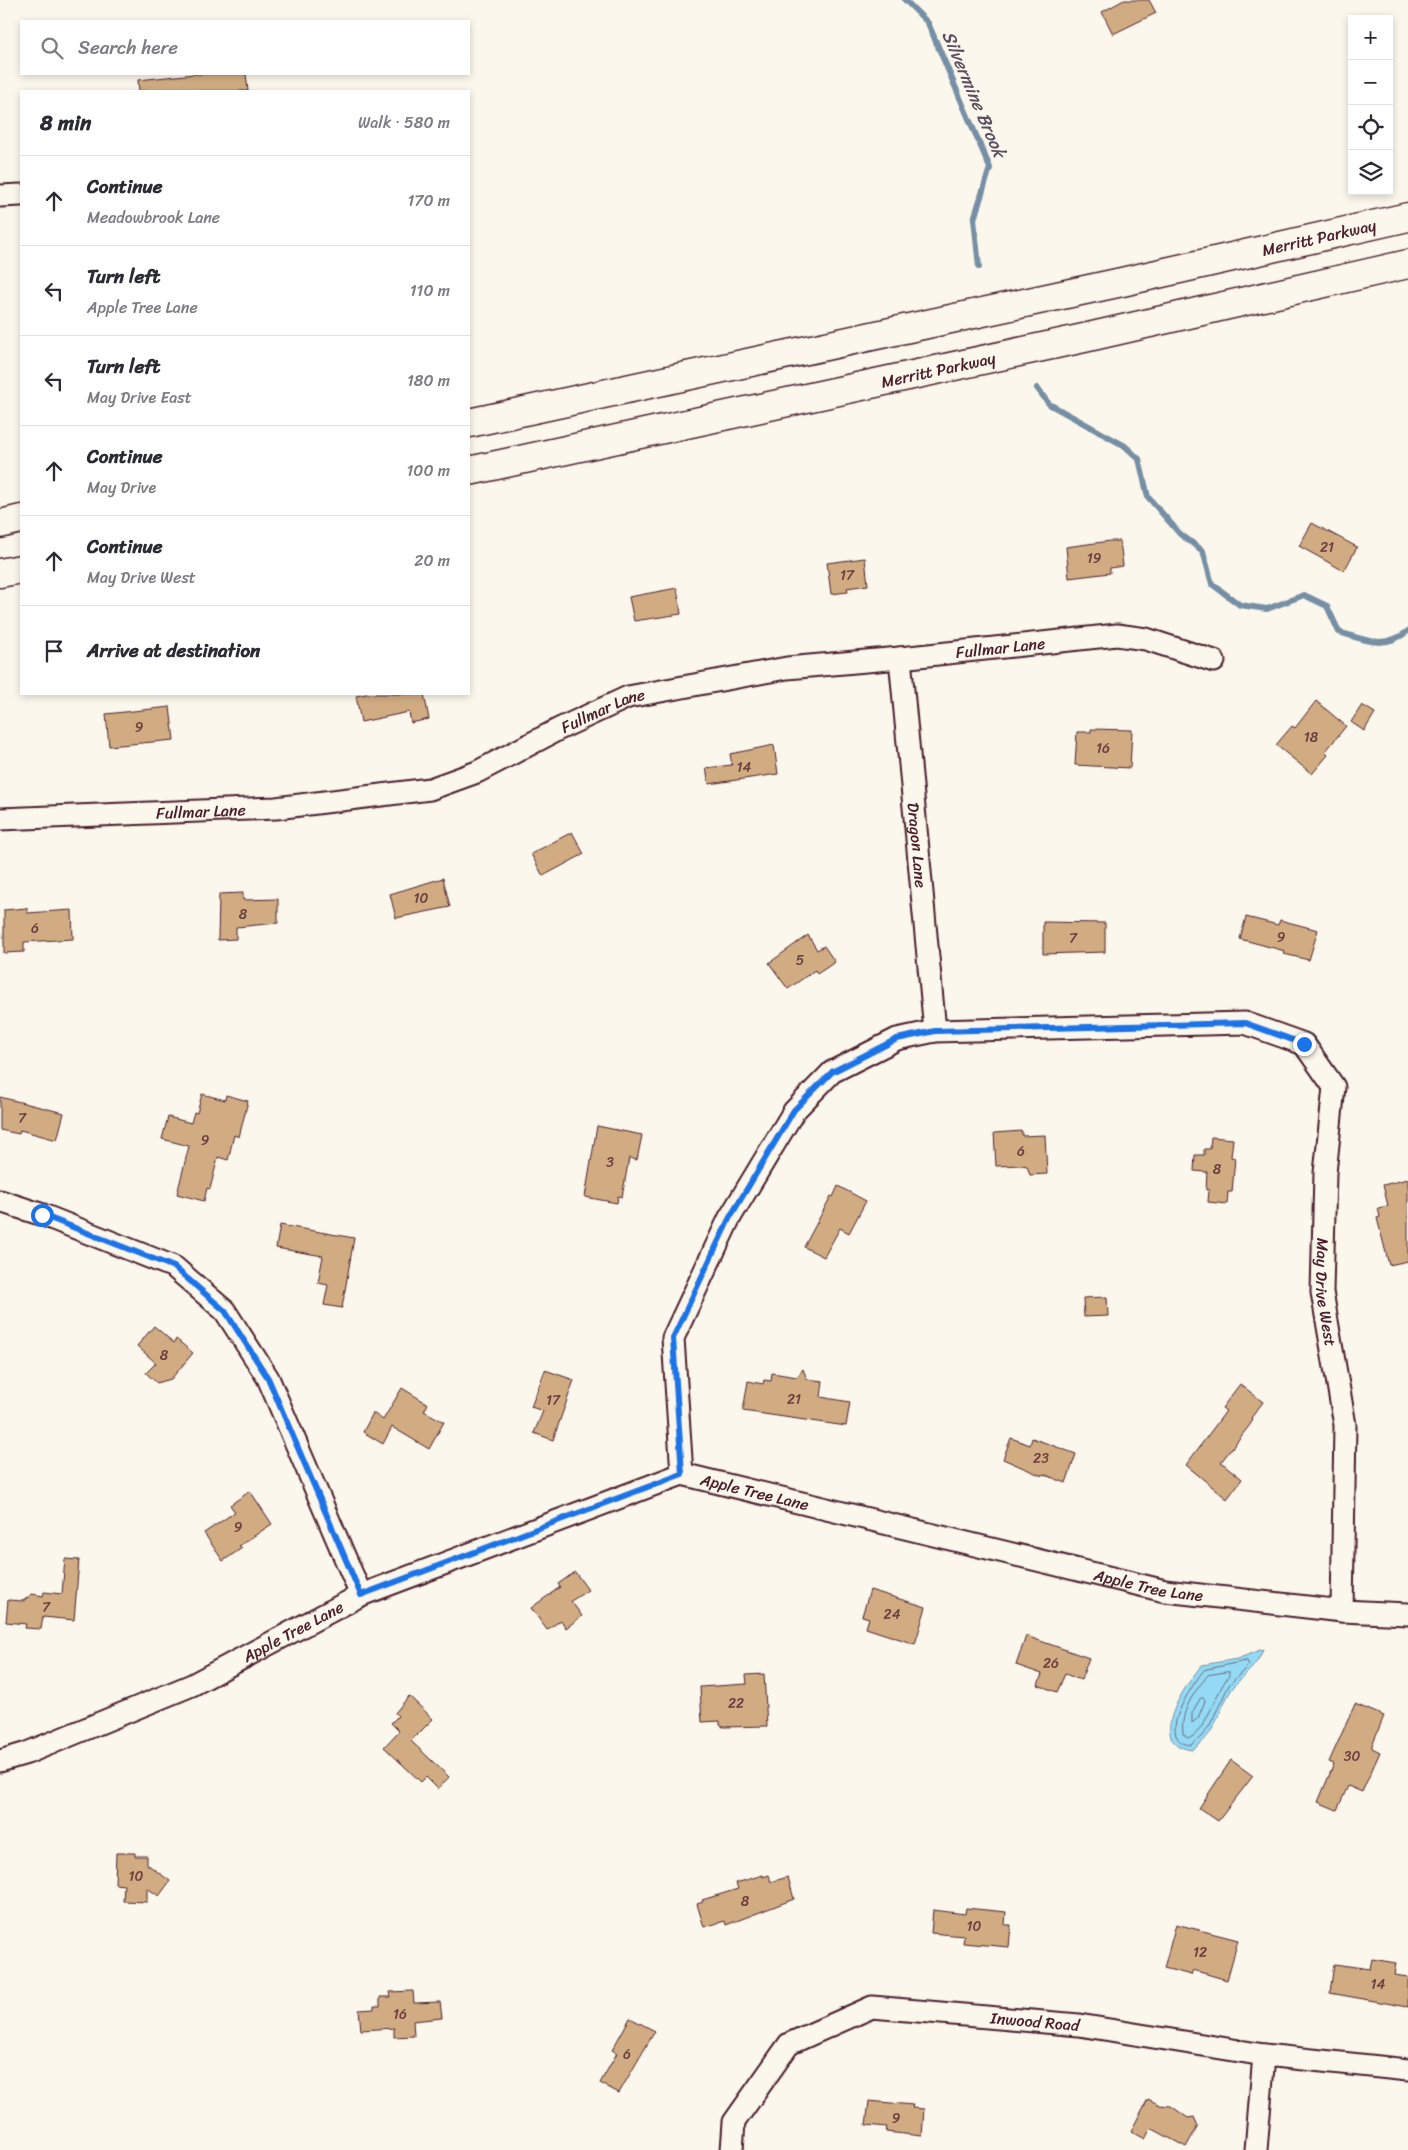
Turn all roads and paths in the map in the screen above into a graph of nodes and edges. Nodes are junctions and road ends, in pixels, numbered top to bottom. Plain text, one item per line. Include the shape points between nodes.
1 (20, 195) edge
2 (0, 196) edge
3 (1408, 205) edge
4 (1408, 216) edge
5 (1335, 233) junction
6 (1408, 264) edge
7 (470, 423) edge
8 (470, 471) edge
9 (20, 520) edge
10 (0, 524) edge
11 (20, 569) edge
12 (0, 573) edge
13 (900, 658) junction
14 (1214, 661) dead end
15 (0, 819) edge
16 (935, 1031) junction
17 (0, 1201) edge
18 (682, 1474) junction
19 (361, 1595) junction
20 (1342, 1612) junction
21 (1408, 1614) edge
22 (0, 1761) edge
23 (1264, 2055) junction
24 (1408, 2070) edge
25 (732, 2150) edge
26 (1256, 2150) edge

1 - 2 street
3 - 5 highway
4 - 5 highway, Merritt Parkway
5 - 7 highway, Merritt Parkway
6 - 8 highway, Merritt Parkway via 1084,338
9 - 10 highway
11 - 12 highway
13 - 14 street, Fullmar Lane via 1117,635 1146,639
13 - 15 street, Fullmar Lane via 787,668 628,697 477,772 430,789 276,808
13 - 16 street, Dragon Lane
16 - 18 street via 897,1039 832,1072 794,1110 729,1219 673,1338
16 - 20 street, May Drive West via 1245,1023 1304,1044 1334,1087 1325,1173 1322,1292 1345,1426
17 - 19 street via 174,1267 225,1311 268,1378
18 - 19 street, Apple Tree Lane
18 - 20 street, Apple Tree Lane via 1165,1591
19 - 22 street, Apple Tree Lane via 192,1685
20 - 21 street, Apple Tree Lane
23 - 24 street, Inwood Road
23 - 25 street, Inwood Road via 1079,2025 872,2007 790,2044 734,2122
23 - 26 street

